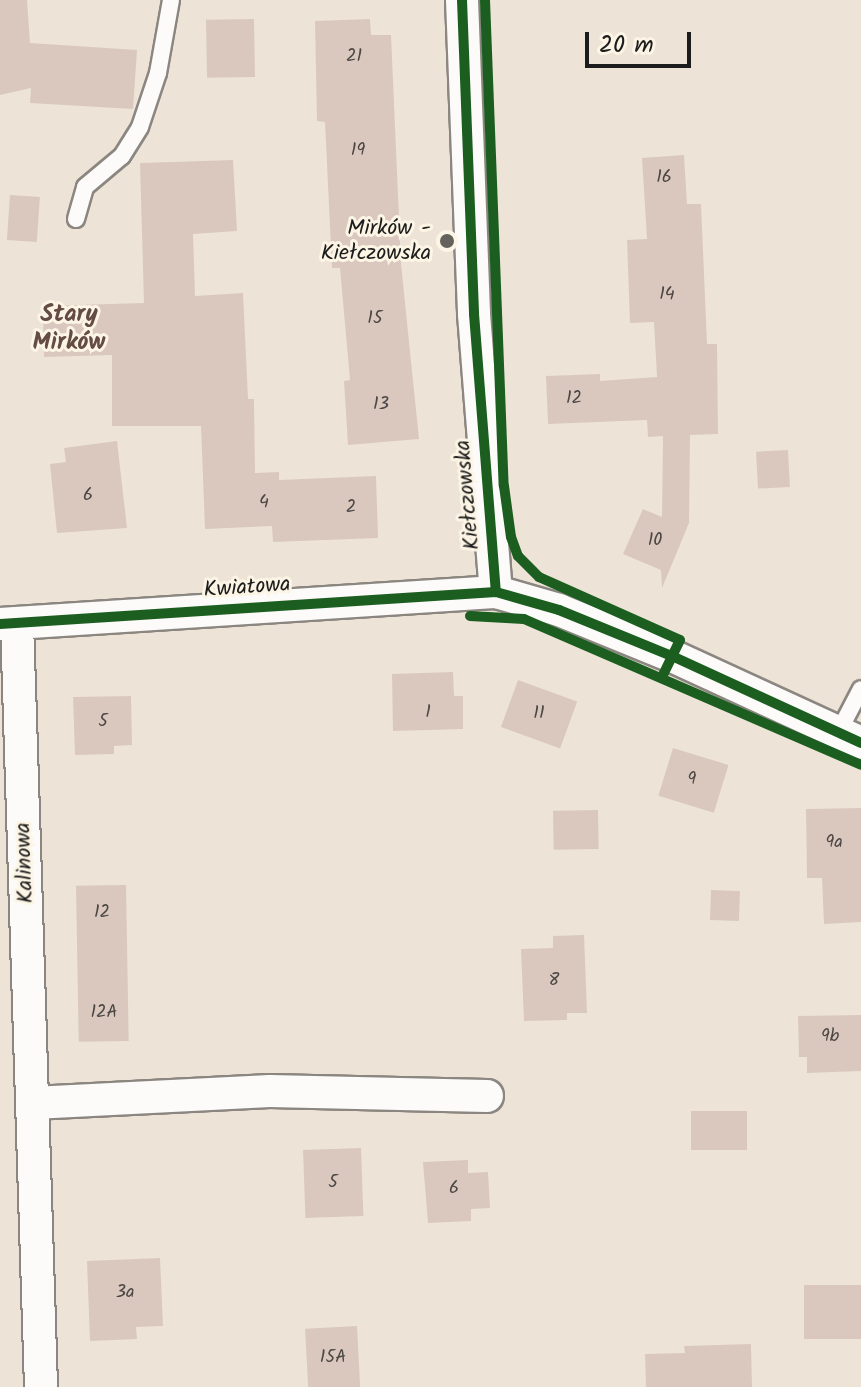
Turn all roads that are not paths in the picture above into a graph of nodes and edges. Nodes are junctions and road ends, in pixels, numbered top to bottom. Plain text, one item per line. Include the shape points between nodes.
1 (171, 0) edge
2 (462, 0) edge
3 (76, 219) dead end
4 (496, 592) junction
5 (8, 624) edge
6 (861, 689) edge
7 (850, 737) edge
8 (487, 1096) dead end
9 (33, 1103) junction
10 (41, 1387) edge

1 - 3 lane via 158,73 140,127 122,156 85,187
2 - 4 street, Kiełczowska via 474,314
4 - 5 street, Kwiatowa
4 - 7 street via 587,622
5 - 9 street, Kalinowa
6 - 7 lane
8 - 9 street via 270,1091
9 - 10 street, Kalinowa

